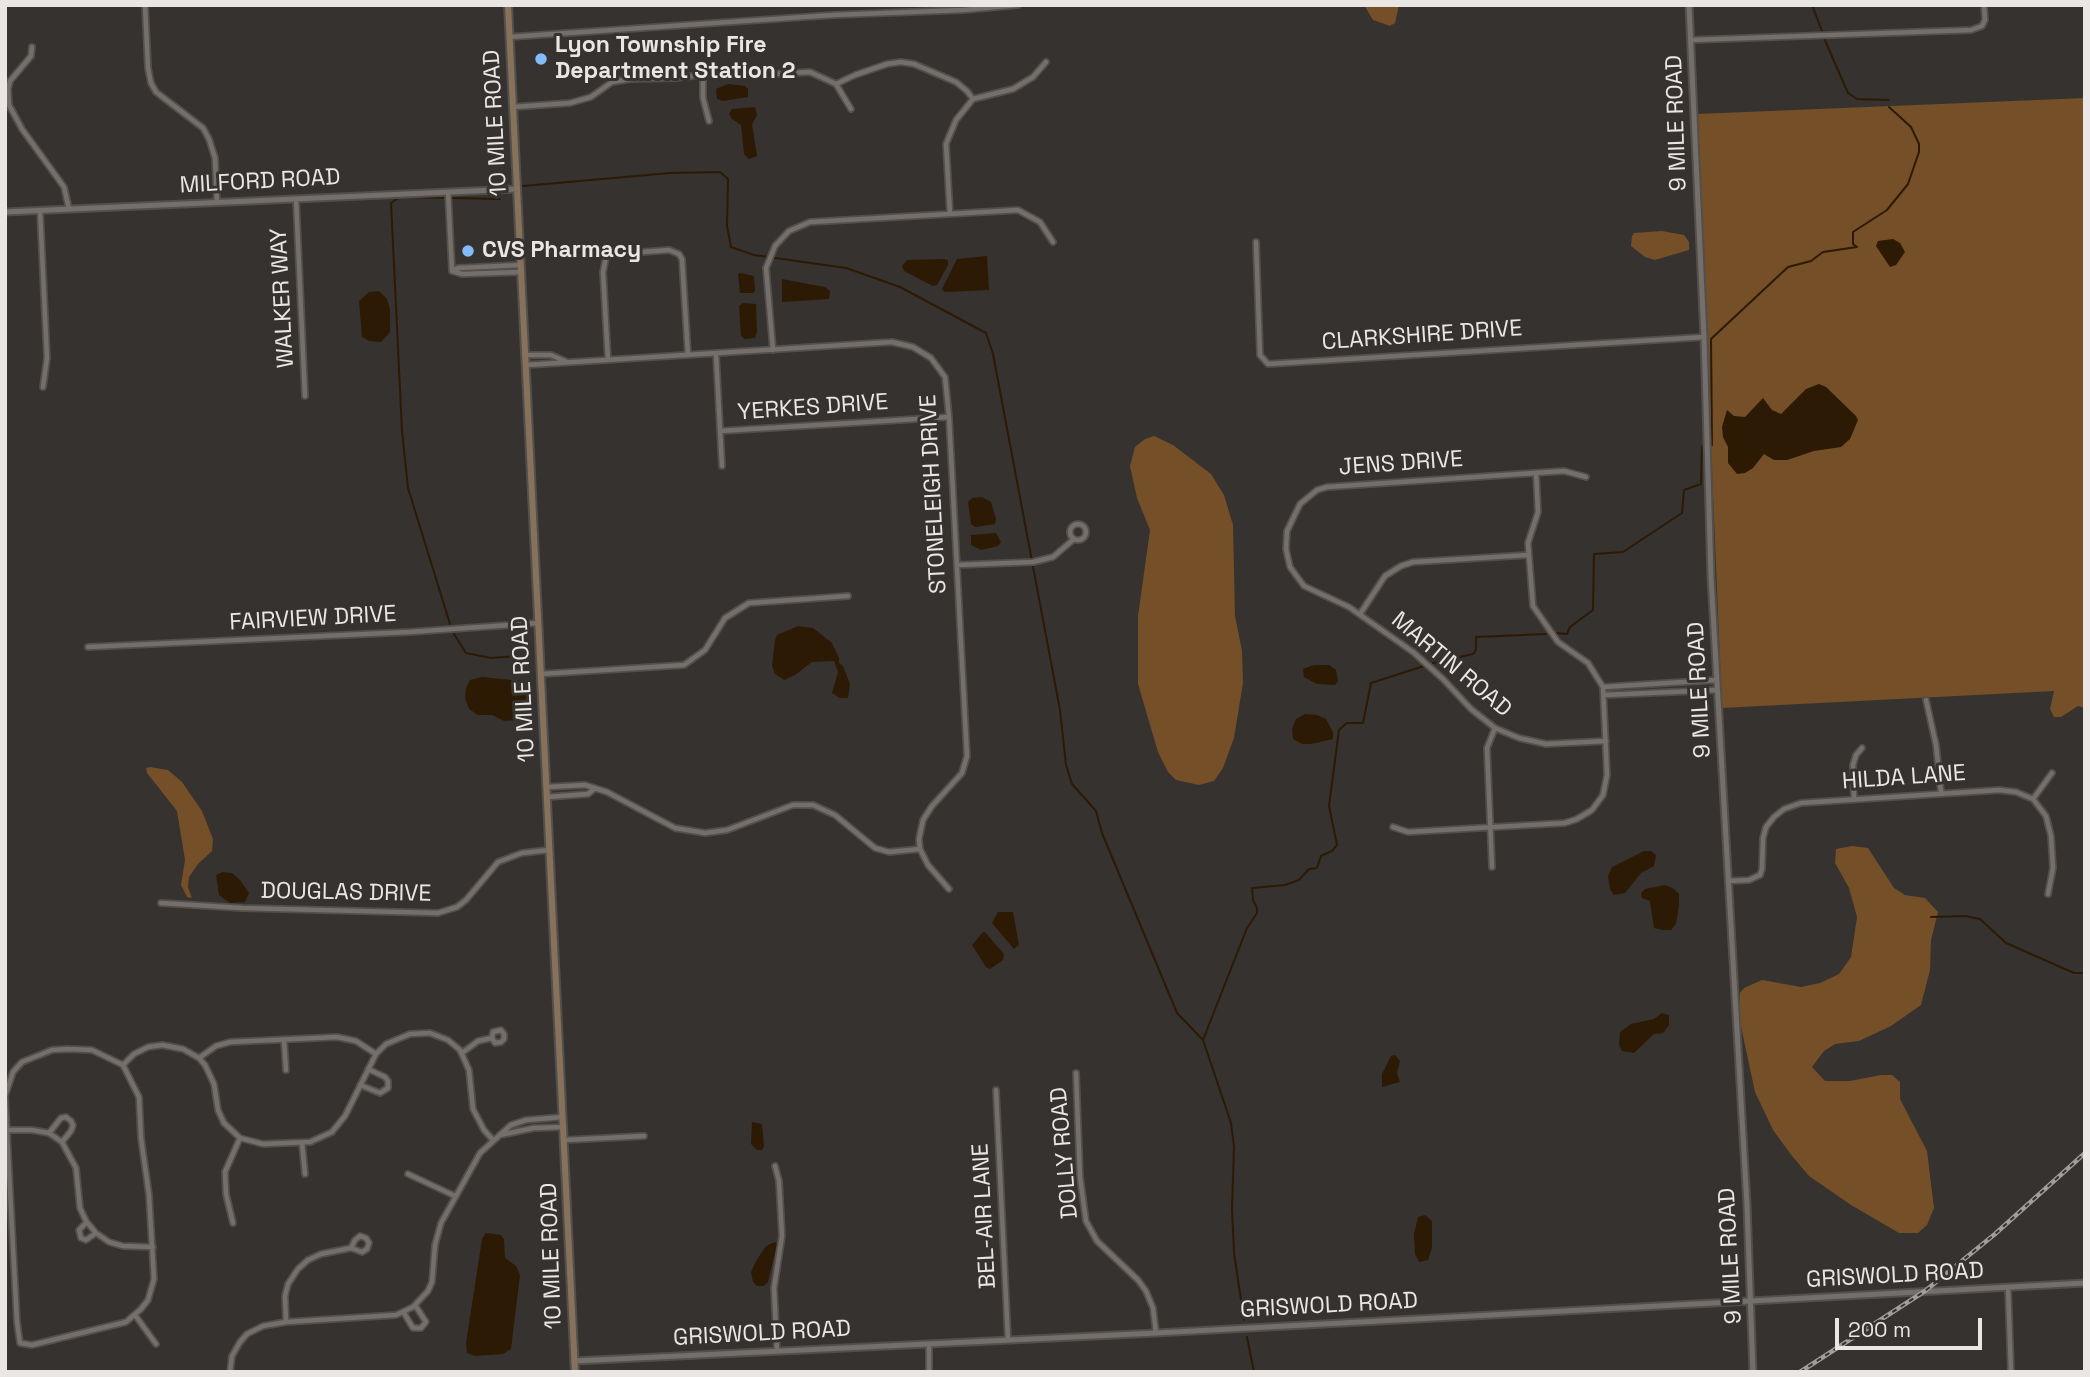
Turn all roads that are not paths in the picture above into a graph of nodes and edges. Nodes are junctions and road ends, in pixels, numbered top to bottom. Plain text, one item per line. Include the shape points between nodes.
1 (145, 5) edge
2 (508, 5) edge
3 (1018, 5) edge
4 (1689, 5) edge
5 (1984, 5) edge
6 (509, 37) junction
7 (1691, 40) junction
8 (32, 47) dead end
9 (1046, 62) dead end
10 (703, 76) junction
11 (836, 84) junction
12 (973, 99) junction
13 (513, 107) junction
14 (850, 109) dead end
15 (709, 121) dead end
16 (517, 189) junction
17 (448, 191) junction
18 (296, 198) junction
19 (217, 202) junction
20 (69, 209) junction
21 (40, 210) junction
22 (5, 212) edge
23 (950, 214) junction
24 (1054, 242) dead end
25 (1256, 242) dead end
26 (521, 269) junction
27 (1704, 337) junction
28 (773, 350) junction
29 (716, 354) junction
30 (525, 355) junction
31 (688, 355) junction
32 (608, 360) junction
33 (568, 362) junction
34 (526, 365) junction
35 (43, 387) dead end
36 (305, 396) dead end
37 (949, 417) junction
38 (720, 431) junction
39 (722, 467) dead end
40 (1536, 473) junction
41 (1586, 477) dead end
42 (1074, 538) dead end
43 (1528, 555) junction
44 (957, 565) junction
45 (848, 596) dead end
46 (1360, 614) junction
47 (539, 623) junction
48 (88, 647) dead end
49 (541, 674) junction
50 (1716, 680) junction
51 (1603, 687) junction
52 (1717, 690) junction
53 (1604, 695) junction
54 (1926, 700) dead end
55 (1495, 728) junction
56 (1606, 741) junction
57 (1862, 748) dead end
58 (2052, 773) dead end
59 (547, 787) junction
60 (594, 789) junction
61 (1941, 792) junction
62 (547, 797) junction
63 (1854, 799) junction
64 (2033, 799) junction
65 (1393, 827) dead end
66 (1490, 828) junction
67 (920, 849) junction
68 (550, 850) junction
69 (1492, 867) dead end
70 (1728, 881) junction
71 (949, 889) dead end
72 (2048, 894) dead end
73 (161, 903) dead end
74 (492, 1038) dead end
75 (284, 1040) junction
76 (462, 1053) junction
77 (376, 1054) junction
78 (199, 1058) junction
79 (123, 1065) junction
80 (368, 1069) junction
81 (286, 1070) dead end
82 (1076, 1073) dead end
83 (360, 1085) junction
84 (996, 1090) dead end
85 (564, 1117) junction
86 (564, 1127) junction
87 (6, 1130) edge
88 (50, 1133) junction
89 (499, 1135) junction
90 (644, 1136) dead end
91 (240, 1138) junction
92 (493, 1140) junction
93 (565, 1140) junction
94 (62, 1142) junction
95 (302, 1143) junction
96 (775, 1166) dead end
97 (305, 1174) dead end
98 (408, 1174) dead end
99 (455, 1196) junction
100 (87, 1222) junction
101 (233, 1223) dead end
102 (96, 1233) junction
103 (153, 1247) junction
104 (351, 1248) dead end
105 (2085, 1283) edge
106 (2008, 1287) junction
107 (1751, 1301) junction
108 (415, 1305) junction
109 (404, 1313) junction
110 (135, 1315) junction
111 (286, 1322) junction
112 (1156, 1333) junction
113 (1008, 1340) junction
114 (156, 1344) dead end
115 (929, 1344) junction
116 (777, 1351) junction
117 (574, 1360) junction
118 (230, 1372) edge
119 (575, 1372) edge
120 (929, 1372) edge
121 (1754, 1372) edge
122 (2011, 1372) edge

1 - 19 street via 151,83 209,138
2 - 6 main road, 10 MILE ROAD
3 - 6 street
4 - 7 street, 9 MILE ROAD
5 - 7 street via 1982,26 1971,30
6 - 13 main road, 10 MILE ROAD
7 - 27 street, 9 MILE ROAD
8 - 20 street via 31,56 10,81 9,105 64,187
9 - 12 street via 1013,89
10 - 11 street via 810,72
10 - 13 street via 630,79 612,82 591,97 570,103
10 - 15 street
11 - 12 street via 901,62 956,82
11 - 14 street
12 - 23 street via 956,120 946,144
13 - 16 main road, 10 MILE ROAD
16 - 17 street, MILFORD ROAD
16 - 26 main road, 10 MILE ROAD
17 - 18 street, MILFORD ROAD
17 - 26 street via 452,271
18 - 19 street, MILFORD ROAD
18 - 36 street, WALKER WAY
19 - 20 street, MILFORD ROAD
20 - 21 street, MILFORD ROAD
21 - 22 street, MILFORD ROAD
21 - 35 street via 47,358
23 - 24 street via 1018,210 1040,222
23 - 28 street via 810,222 789,231 775,246 766,268
25 - 27 street, CLARKSHIRE DRIVE via 1260,355 1268,364
26 - 30 main road, 10 MILE ROAD
27 - 50 street, 9 MILE ROAD
28 - 29 street, STONELEIGH DRIVE
28 - 37 street, STONELEIGH DRIVE via 892,342 913,347 931,358 945,377
29 - 31 street, STONELEIGH DRIVE
29 - 38 street
30 - 33 street, STONELEIGH DRIVE via 551,355
30 - 34 main road, 10 MILE ROAD
31 - 32 street, STONELEIGH DRIVE
31 - 32 street via 682,259 674,251 656,251 606,257
32 - 33 street, STONELEIGH DRIVE
33 - 34 street, STONELEIGH DRIVE
34 - 47 main road, 10 MILE ROAD
37 - 38 street, YERKES DRIVE
37 - 44 street, STONELEIGH DRIVE
38 - 39 street
40 - 41 street, JENS DRIVE via 1564,471
40 - 43 street via 1538,512
40 - 46 street, JENS DRIVE via 1327,487 1309,496 1294,513 1287,531 1290,567 1304,586
42 - 44 street via 1053,557 1034,562
43 - 46 street via 1401,566 1385,576
43 - 51 street via 1537,615 1558,642 1588,663
44 - 67 street, STONELEIGH DRIVE via 967,756 962,773 923,820
45 - 49 street via 748,603 725,618 705,650 684,665
46 - 55 street, MARTIN ROAD via 1413,652
47 - 48 street, FAIRVIEW DRIVE
47 - 49 main road, 10 MILE ROAD
49 - 59 main road, 10 MILE ROAD
50 - 51 street
50 - 52 street, 9 MILE ROAD
51 - 53 street
52 - 53 street
52 - 70 street, 9 MILE ROAD
53 - 56 street
54 - 61 street
55 - 56 street, MARTIN ROAD via 1546,744
55 - 66 street via 1487,748
56 - 66 street via 1608,775 1603,795 1592,810 1565,823
57 - 63 street via 1853,765
58 - 64 street
59 - 60 street via 585,785
59 - 62 main road, 10 MILE ROAD
60 - 62 street via 588,794
60 - 67 street via 675,828 705,833 727,830 793,805 813,805 835,815 875,848 889,852
61 - 63 street, HILDA LANE
61 - 64 street, HILDA LANE via 1999,790
62 - 68 main road, 10 MILE ROAD
63 - 70 street, HILDA LANE via 1801,803 1784,809 1766,827 1760,875
64 - 72 street via 2049,825 2053,868
65 - 66 street via 1408,832
66 - 69 street
67 - 71 street
68 - 73 street, DOUGLAS DRIVE via 498,862 467,900 438,914
68 - 85 main road, 10 MILE ROAD
70 - 107 street, 9 MILE ROAD
74 - 76 street via 478,1041
75 - 77 street via 337,1037 356,1041
75 - 78 street via 230,1042
75 - 81 street
76 - 77 street via 448,1040 419,1032 386,1044
76 - 92 street via 469,1070 473,1109
77 - 80 street
78 - 79 street via 162,1045 134,1054
78 - 91 street via 214,1084 224,1123
79 - 87 street via 92,1050 52,1050 22,1062 13,1072 5,1097
79 - 103 street via 139,1097
80 - 83 street
80 - 83 street via 385,1077 388,1088 380,1093
82 - 112 street, DOLLY ROAD via 1086,1221 1097,1241 1146,1291
83 - 95 street via 332,1132
84 - 113 street, BEL-AIR LANE
85 - 86 main road, 10 MILE ROAD
85 - 89 street via 526,1120
86 - 89 street
86 - 93 main road, 10 MILE ROAD
87 - 88 street
87 - 110 street via 20,1343 32,1345 126,1322
88 - 94 street
88 - 94 street via 66,1117 73,1125
89 - 92 street
90 - 93 street
91 - 95 street via 263,1144
91 - 101 street via 225,1172
92 - 99 street via 473,1163
93 - 117 main road, 10 MILE ROAD
94 - 100 street via 76,1168 80,1208
95 - 97 street
96 - 116 street via 782,1236 774,1288
98 - 99 street
99 - 108 street via 438,1234 432,1282
100 - 102 street
100 - 102 street via 79,1230 81,1238
102 - 103 street via 123,1246
103 - 110 street via 152,1290
104 - 111 street via 321,1254 298,1269 286,1290
105 - 106 street, GRISWOLD ROAD
106 - 107 street, GRISWOLD ROAD
106 - 122 street
107 - 112 street, GRISWOLD ROAD
107 - 121 street, 9 MILE ROAD
108 - 109 street
108 - 109 street via 426,1322 421,1328 413,1328
109 - 111 street
110 - 114 street
111 - 118 street via 247,1334 232,1356
112 - 113 street, GRISWOLD ROAD
113 - 115 street, GRISWOLD ROAD
115 - 116 street, GRISWOLD ROAD
115 - 120 street
116 - 117 street, GRISWOLD ROAD
117 - 119 main road, 10 MILE ROAD

